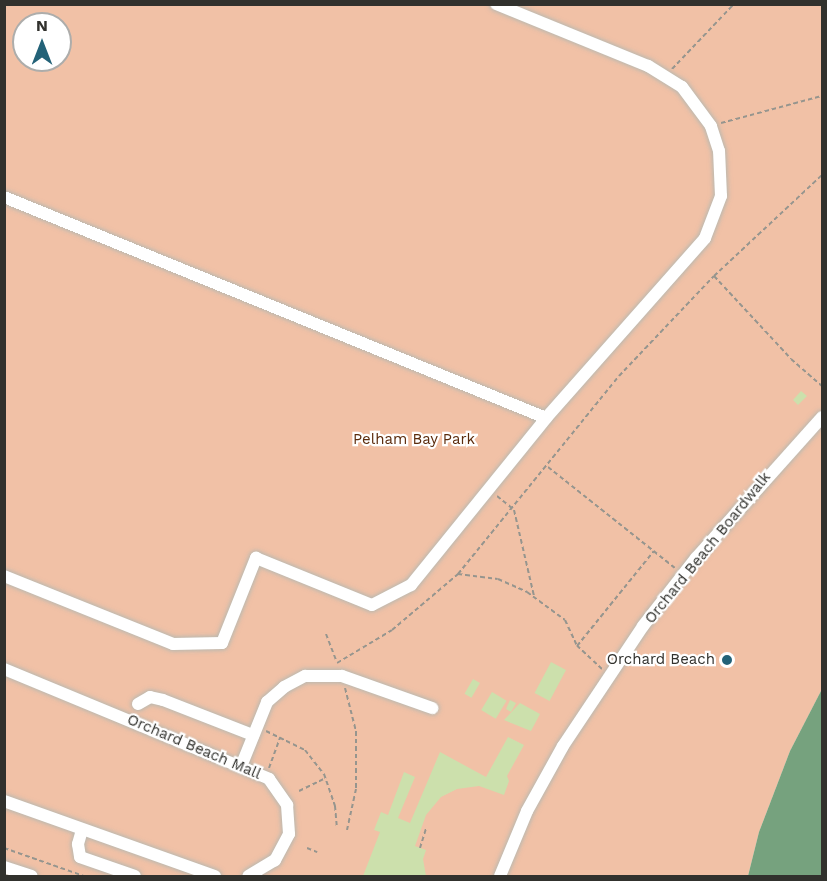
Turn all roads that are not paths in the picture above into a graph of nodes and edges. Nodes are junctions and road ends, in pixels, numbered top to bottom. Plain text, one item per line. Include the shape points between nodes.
1 (496, 4) edge
2 (4, 197) edge
3 (822, 417) edge
4 (546, 418) junction
5 (4, 576) edge
6 (4, 669) edge
7 (138, 704) dead end
8 (432, 708) dead end
9 (255, 731) junction
10 (242, 765) junction
11 (4, 801) edge
12 (82, 830) junction
13 (4, 867) edge
14 (32, 876) edge
15 (135, 876) edge
16 (213, 876) edge
17 (248, 876) edge
18 (500, 876) edge

1 - 4 street via 666,75 682,87 711,126 719,151 722,196 705,238
2 - 4 street
3 - 18 street, Orchard Beach Boardwalk via 683,574 609,676 563,746 527,812
4 - 5 street via 411,585 372,605 256,558 222,643 173,644
6 - 10 street, Orchard Beach Mall
7 - 9 street via 150,697
8 - 9 street via 342,676 315,675 293,681 267,702
9 - 10 street
10 - 17 street, Orchard Beach Mall via 275,785 290,819 287,841 279,854 263,870
11 - 12 street
12 - 15 street via 80,857
12 - 16 street
13 - 14 street

